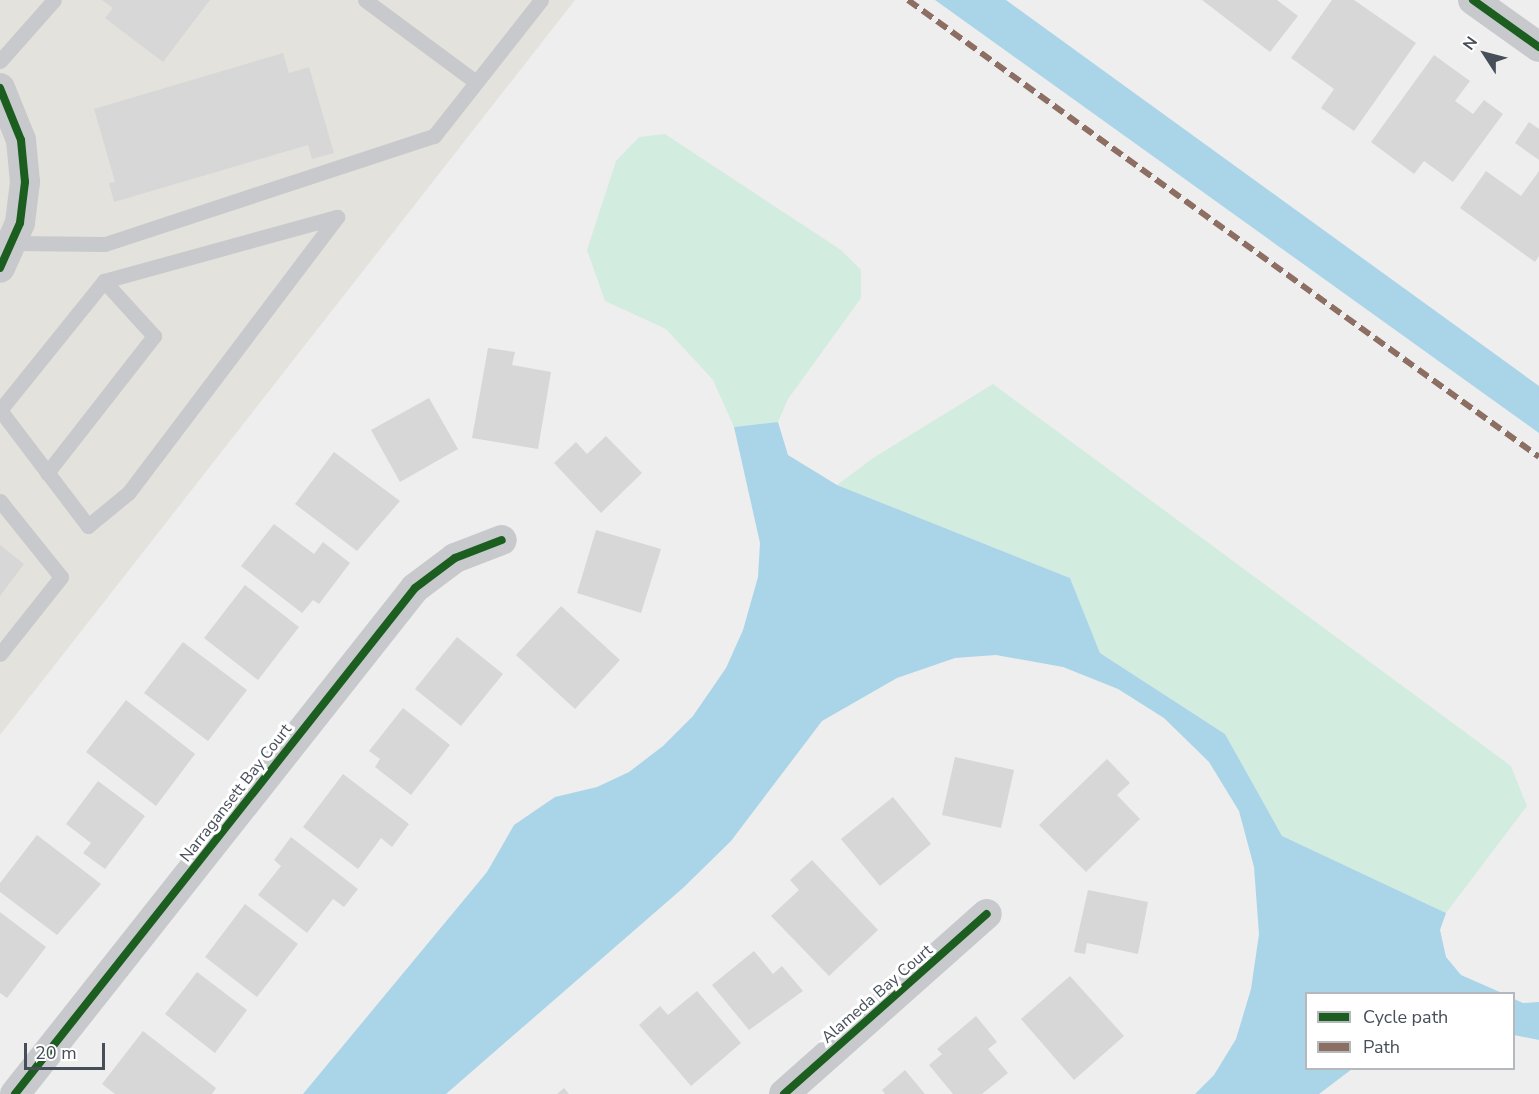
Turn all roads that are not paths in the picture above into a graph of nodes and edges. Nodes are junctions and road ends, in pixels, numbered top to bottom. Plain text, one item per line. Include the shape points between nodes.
1 (54, 0) edge
2 (365, 0) edge
3 (541, 0) edge
4 (1473, 0) edge
5 (1539, 47) edge
6 (0, 61) edge
7 (476, 82) junction
8 (0, 88) edge
9 (6, 255) edge
10 (104, 281) junction
11 (0, 410) edge
12 (47, 473) junction
13 (0, 501) edge
14 (502, 540) dead end
15 (0, 654) edge
16 (987, 914) dead end
17 (15, 1094) edge
18 (784, 1094) edge

1 - 6 lane
2 - 7 lane
3 - 7 lane
4 - 5 street
7 - 9 lane via 434,136 105,244
8 - 9 street via 11,108 24,160 24,202
10 - 11 lane
10 - 12 lane via 153,336
10 - 12 lane via 337,217 128,493 88,526
11 - 12 lane
13 - 15 lane via 61,577
14 - 17 street, Narragansett Bay Court via 455,558 415,588
16 - 18 street, Alameda Bay Court

